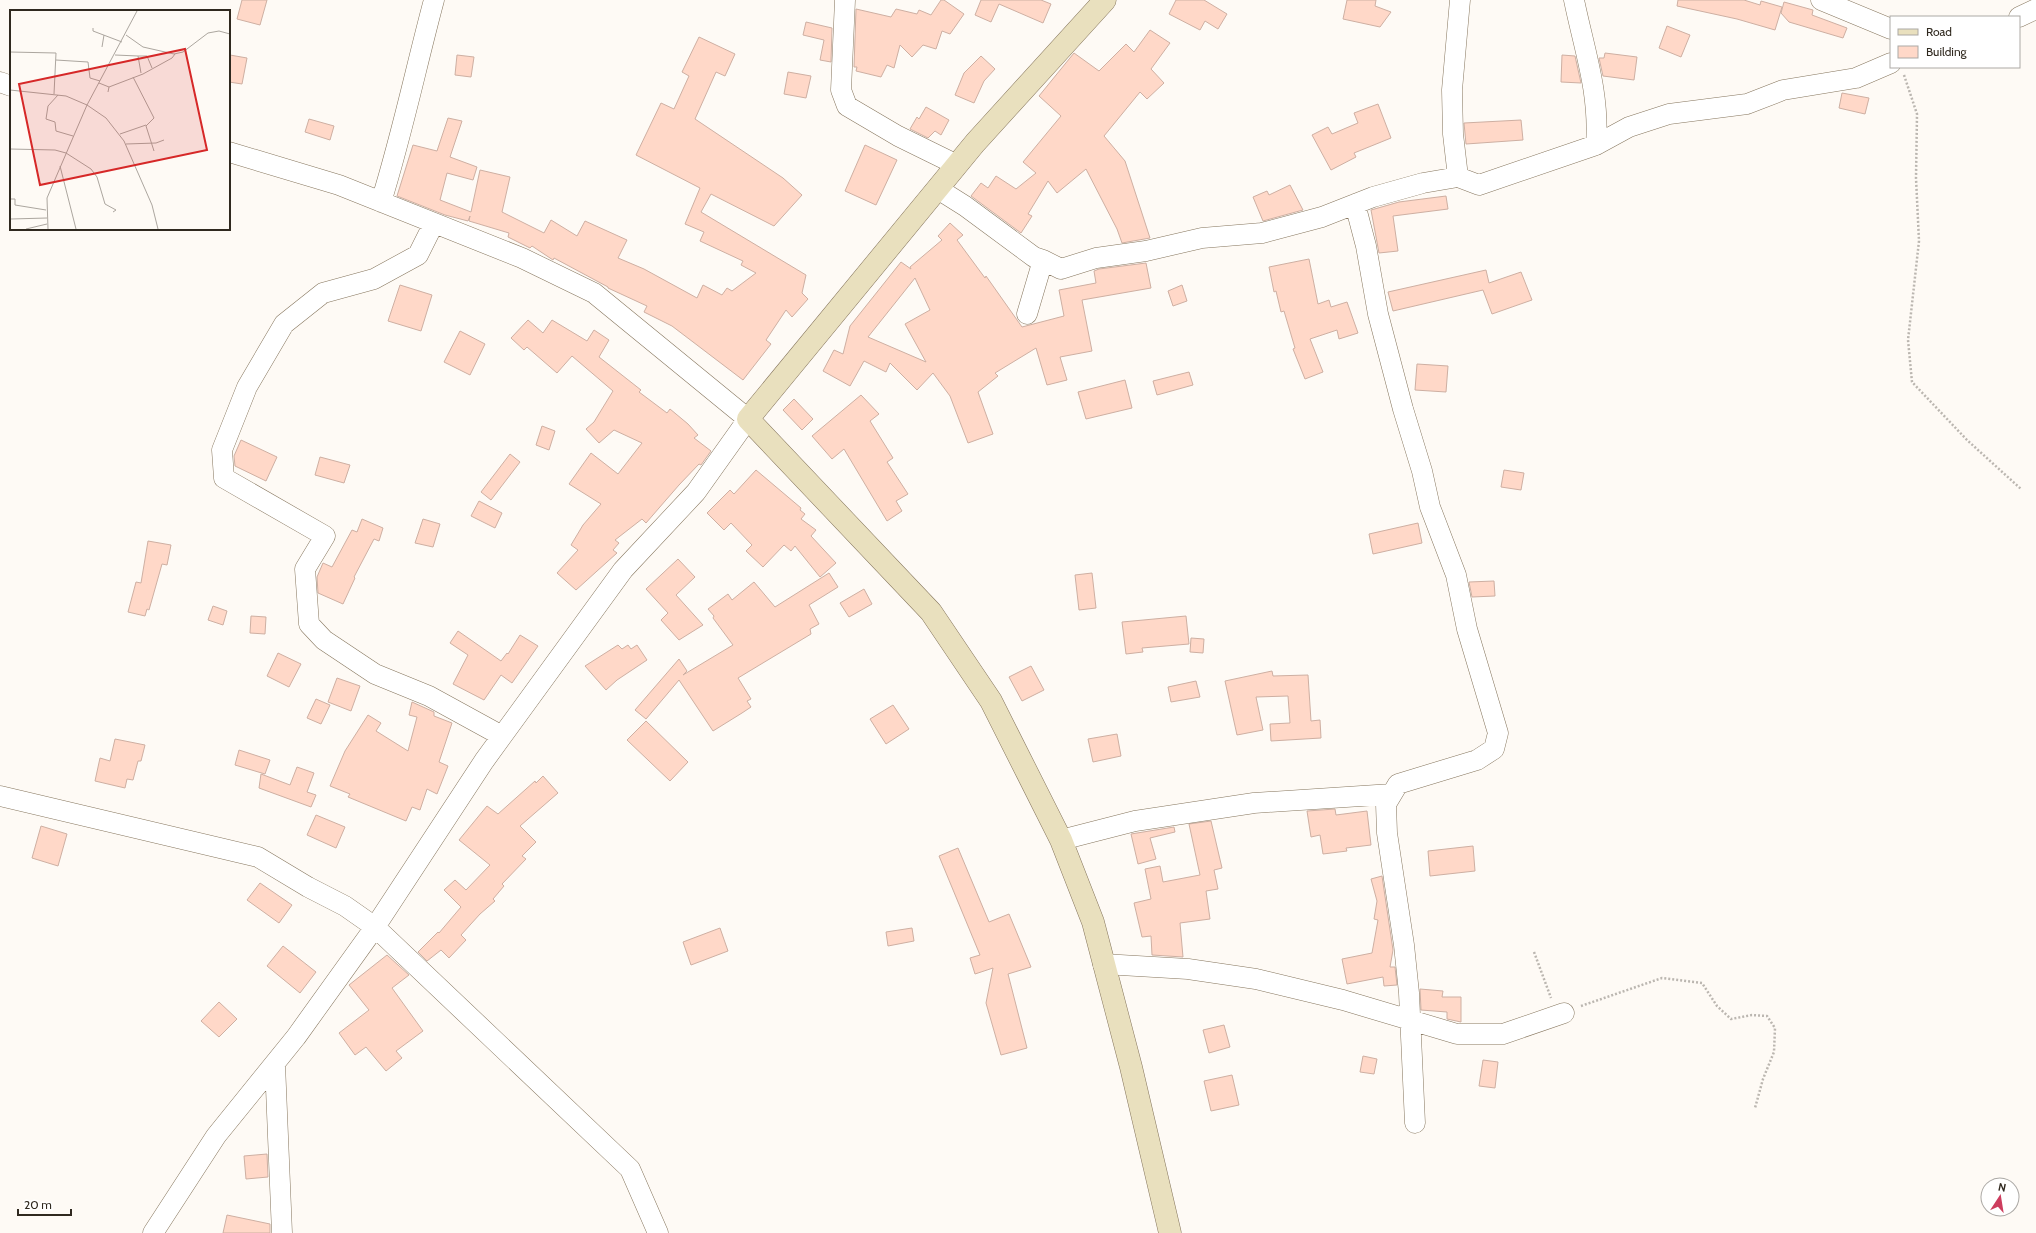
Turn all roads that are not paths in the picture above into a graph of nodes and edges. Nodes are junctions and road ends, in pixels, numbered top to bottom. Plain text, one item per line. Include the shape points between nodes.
1 (434, 0) edge
2 (845, 0) edge
3 (1105, 0) edge
4 (1460, 0) edge
5 (1574, 0) edge
6 (1821, 0) edge
7 (2036, 10) edge
8 (2020, 17) edge
9 (1890, 29) edge
10 (1897, 68) edge
11 (0, 82) edge
12 (10, 86) edge
13 (1596, 145) junction
14 (230, 152) edge
15 (957, 165) junction
16 (1458, 177) junction
17 (938, 189) junction
18 (381, 202) junction
19 (1355, 204) junction
20 (434, 223) junction
21 (1043, 260) junction
22 (1027, 314) dead end
23 (748, 419) junction
24 (502, 736) junction
25 (1392, 794) junction
26 (0, 796) edge
27 (1061, 840) junction
28 (375, 927) junction
29 (1103, 964) junction
30 (1564, 1013) road end
31 (1410, 1020) junction
32 (275, 1064) junction
33 (1415, 1123) dead end
34 (153, 1233) edge
35 (282, 1233) edge
36 (658, 1233) edge
37 (1170, 1233) edge

1 - 18 street via 413,76 398,147
2 - 15 street via 841,90 847,106 898,136
3 - 15 street
4 - 16 street via 1452,90 1453,134
5 - 13 street via 1596,99
6 - 9 street
7 - 8 street
10 - 13 street via 1856,78 1782,90 1747,104 1669,114 1630,127
11 - 12 street
13 - 16 street via 1479,185
14 - 18 street via 339,185
15 - 17 street
16 - 19 street via 1423,183
17 - 21 street
17 - 23 street
18 - 20 street
19 - 21 street via 1322,217 1262,233 1202,238 1146,251 1096,258 1061,269
19 - 25 street via 1366,246 1378,314 1403,409 1430,507 1456,574 1467,629 1498,732 1494,750 1477,760 1398,784
20 - 23 street via 522,258 594,294
20 - 24 street via 418,256 374,280 323,293 284,324 247,387 222,450 224,478 326,536 304,570 309,624 324,640 375,674 429,696
21 - 22 street
23 - 24 street via 696,492 623,570
23 - 27 street via 931,612 991,701
24 - 28 street
25 - 27 street via 1254,803 1135,821
25 - 31 street via 1386,804 1388,833 1404,945
26 - 28 street via 258,857 345,906
27 - 29 street via 1092,922
28 - 32 street
28 - 36 street via 630,1169
29 - 31 street via 1188,969 1256,979 1343,1000
29 - 37 street via 1131,1067
30 - 31 street via 1503,1034 1457,1034
31 - 33 street
32 - 34 street via 216,1136
32 - 35 street

